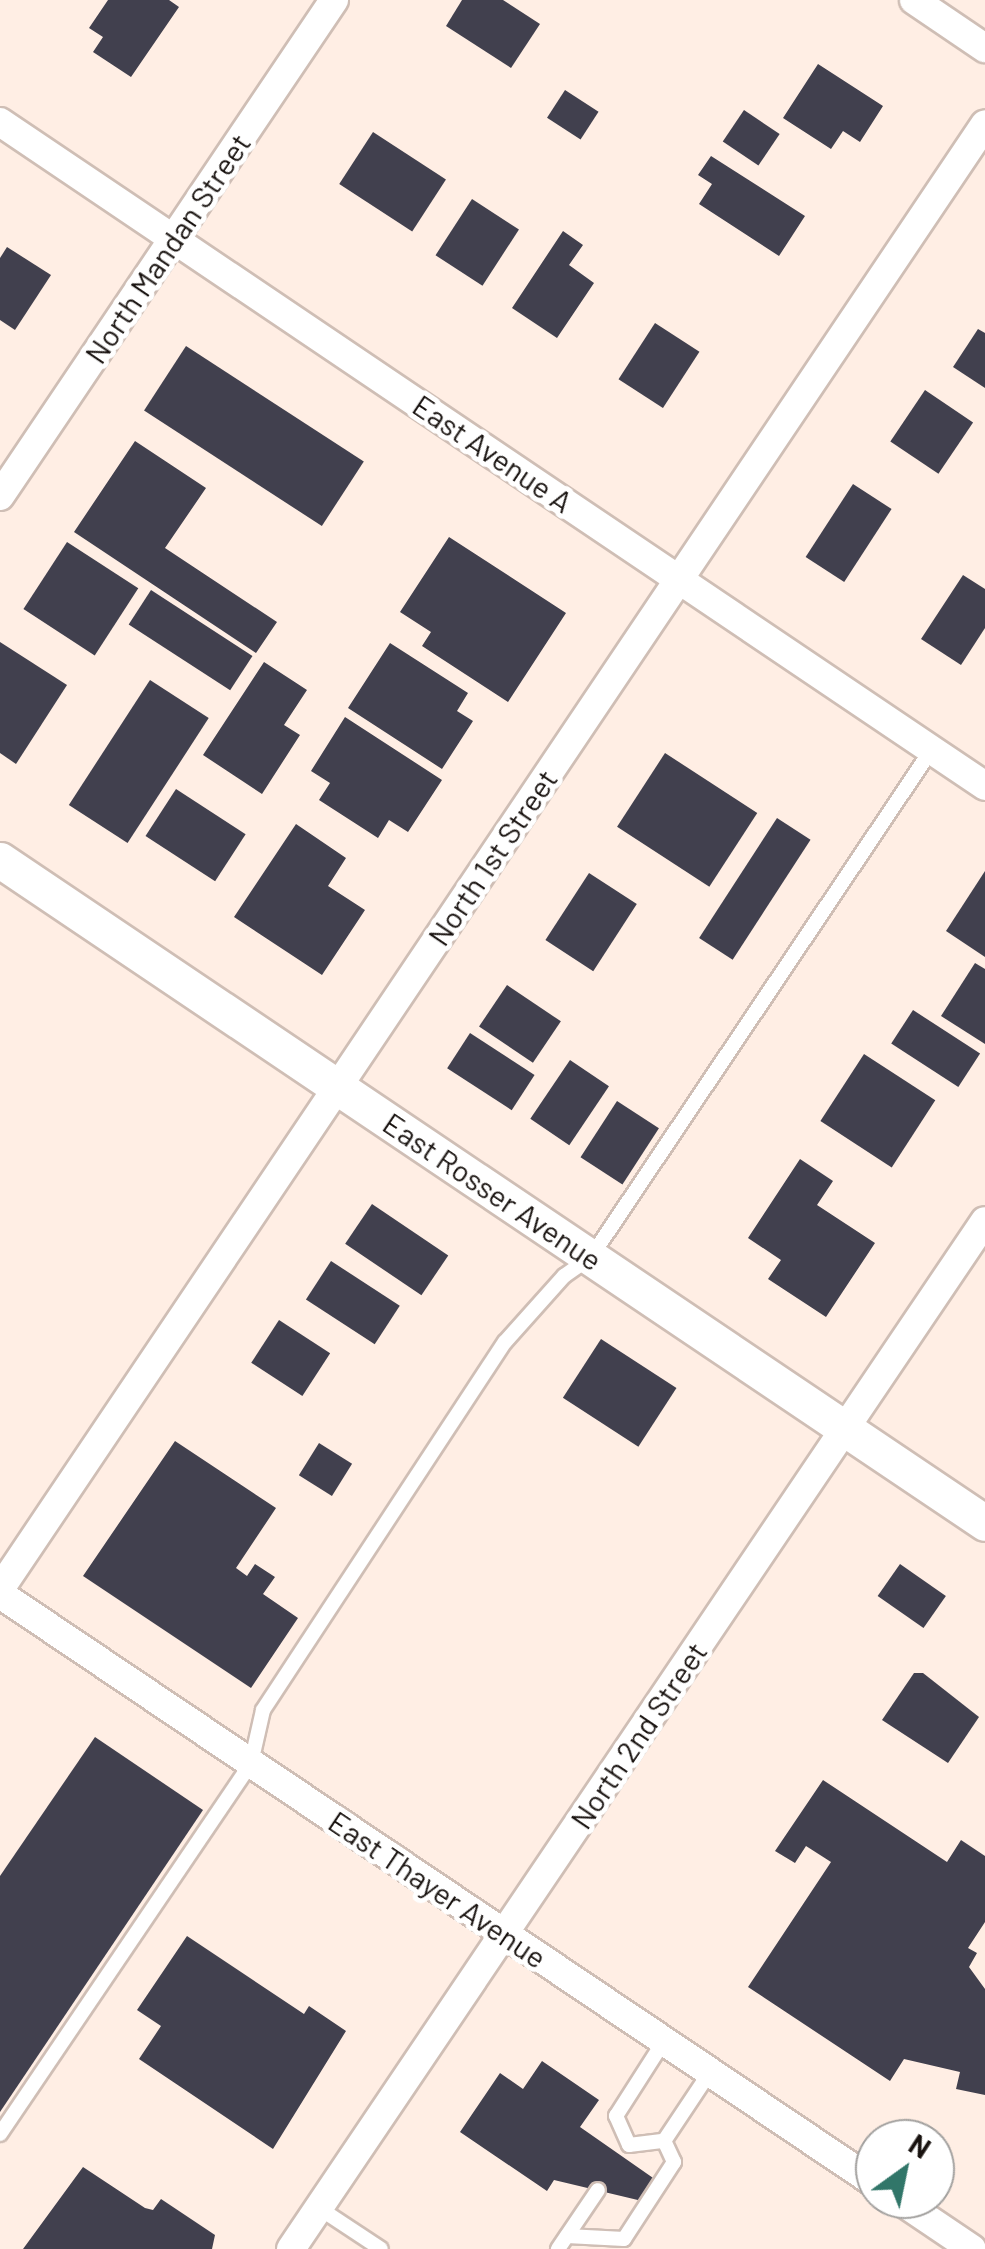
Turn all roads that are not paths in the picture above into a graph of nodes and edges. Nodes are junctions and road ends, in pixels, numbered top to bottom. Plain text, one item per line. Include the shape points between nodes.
1 (334, 0) edge
2 (914, 0) edge
3 (985, 48) edge
4 (0, 122) edge
5 (985, 124) edge
6 (173, 239) junction
7 (0, 496) edge
8 (679, 578) junction
9 (932, 749) junction
10 (985, 786) edge
11 (0, 860) edge
12 (338, 1087) junction
13 (985, 1221) edge
14 (591, 1257) junction
15 (845, 1428) junction
16 (985, 1523) edge
17 (0, 1592) edge
18 (250, 1762) junction
19 (504, 1933) junction
20 (664, 2040) junction
21 (710, 2072) junction
22 (0, 2134) edge
23 (664, 2141) junction
24 (855, 2170) edge
25 (598, 2190) dead end
26 (319, 2208) junction
27 (928, 2219) edge
28 (562, 2242) edge
29 (291, 2249) edge
30 (380, 2249) edge
31 (972, 2249) edge

1 - 6 street, North Mandan Street
2 - 3 street
4 - 6 street, East Avenue A
5 - 8 street, North 1st Street
6 - 7 street, North Mandan Street
6 - 8 street, East Avenue A
8 - 9 street, East Avenue A
8 - 12 street, North 1st Street
9 - 10 street, East Avenue A
9 - 14 lane
11 - 12 street, East Rosser Avenue
12 - 14 street, East Rosser Avenue
12 - 17 street, North 1st Street
13 - 15 street, North 2nd Street
14 - 15 street, East Rosser Avenue
14 - 18 lane via 564,1276 494,1358 264,1710
15 - 16 street, East Rosser Avenue
15 - 19 street, North 2nd Street
17 - 18 street, East Thayer Avenue
18 - 19 street, East Thayer Avenue
18 - 22 lane
19 - 20 street, East Thayer Avenue
19 - 26 street, North 2nd Street
20 - 21 street, East Thayer Avenue
20 - 23 lane via 616,2116 625,2151
21 - 23 lane
21 - 24 street, East Thayer Avenue
23 - 28 lane via 674,2162 624,2238
25 - 28 lane
26 - 29 street, North 2nd Street
26 - 30 lane
27 - 31 street

